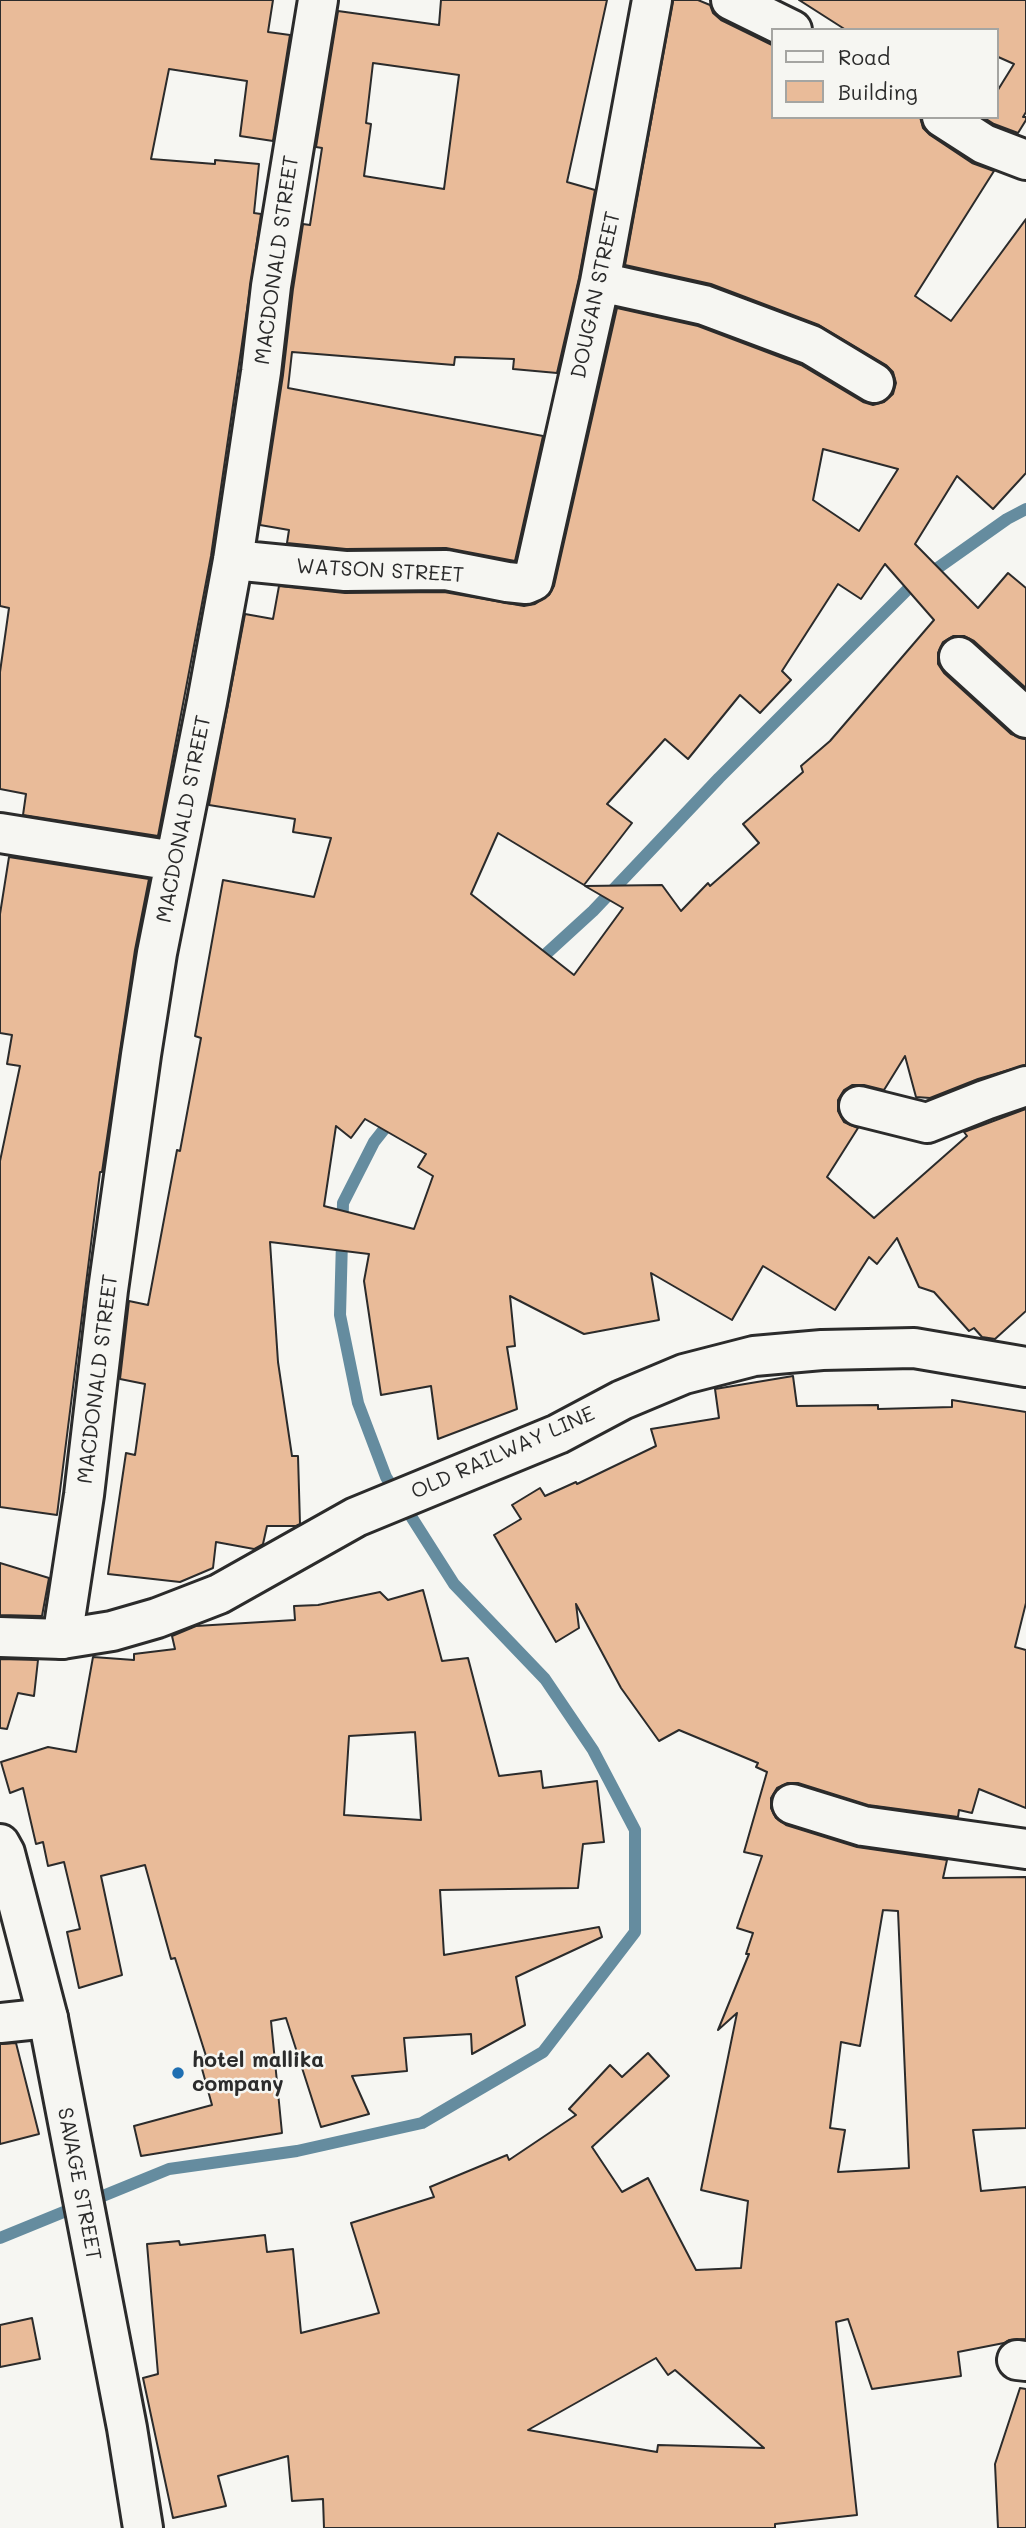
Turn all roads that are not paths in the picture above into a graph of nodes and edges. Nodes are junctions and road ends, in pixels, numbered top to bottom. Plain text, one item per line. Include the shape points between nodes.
1 (318, 0) edge
2 (652, 0) edge
3 (730, 0) edge
4 (788, 28) edge
5 (945, 119) edge
6 (1026, 160) edge
7 (600, 282) junction
8 (874, 383) dead end
9 (233, 560) junction
10 (526, 584) joint
11 (959, 657) dead end
12 (1026, 718) edge
13 (0, 833) edge
14 (174, 861) junction
15 (1026, 1086) edge
16 (859, 1106) dead end
17 (1026, 1367) edge
18 (0, 1637) edge
19 (62, 1639) junction
20 (792, 1804) dead end
21 (0, 1844) edge
22 (1026, 1849) edge
23 (48, 2018) junction
24 (0, 2023) edge
25 (143, 2528) edge

1 - 9 street, MACDONALD STREET via 271,286
2 - 7 street, DOUGAN STREET
3 - 4 street
5 - 6 street via 984,144
7 - 8 street via 704,305 811,345
7 - 10 street, DOUGAN STREET via 533,581
9 - 10 street, WATSON STREET via 345,571 446,570
9 - 14 street, MACDONALD STREET
11 - 12 street
13 - 14 street
14 - 19 street, MACDONALD STREET via 141,1055
15 - 16 street via 927,1124
17 - 19 street, OLD RAILWAY LINE via 914,1348 754,1356 684,1374 622,1399 558,1434 356,1517 219,1594 157,1618
18 - 19 street, OLD RAILWAY LINE
20 - 22 street via 863,1826
21 - 23 street, SAVAGE STREET
23 - 24 street
23 - 25 street, SAVAGE STREET

